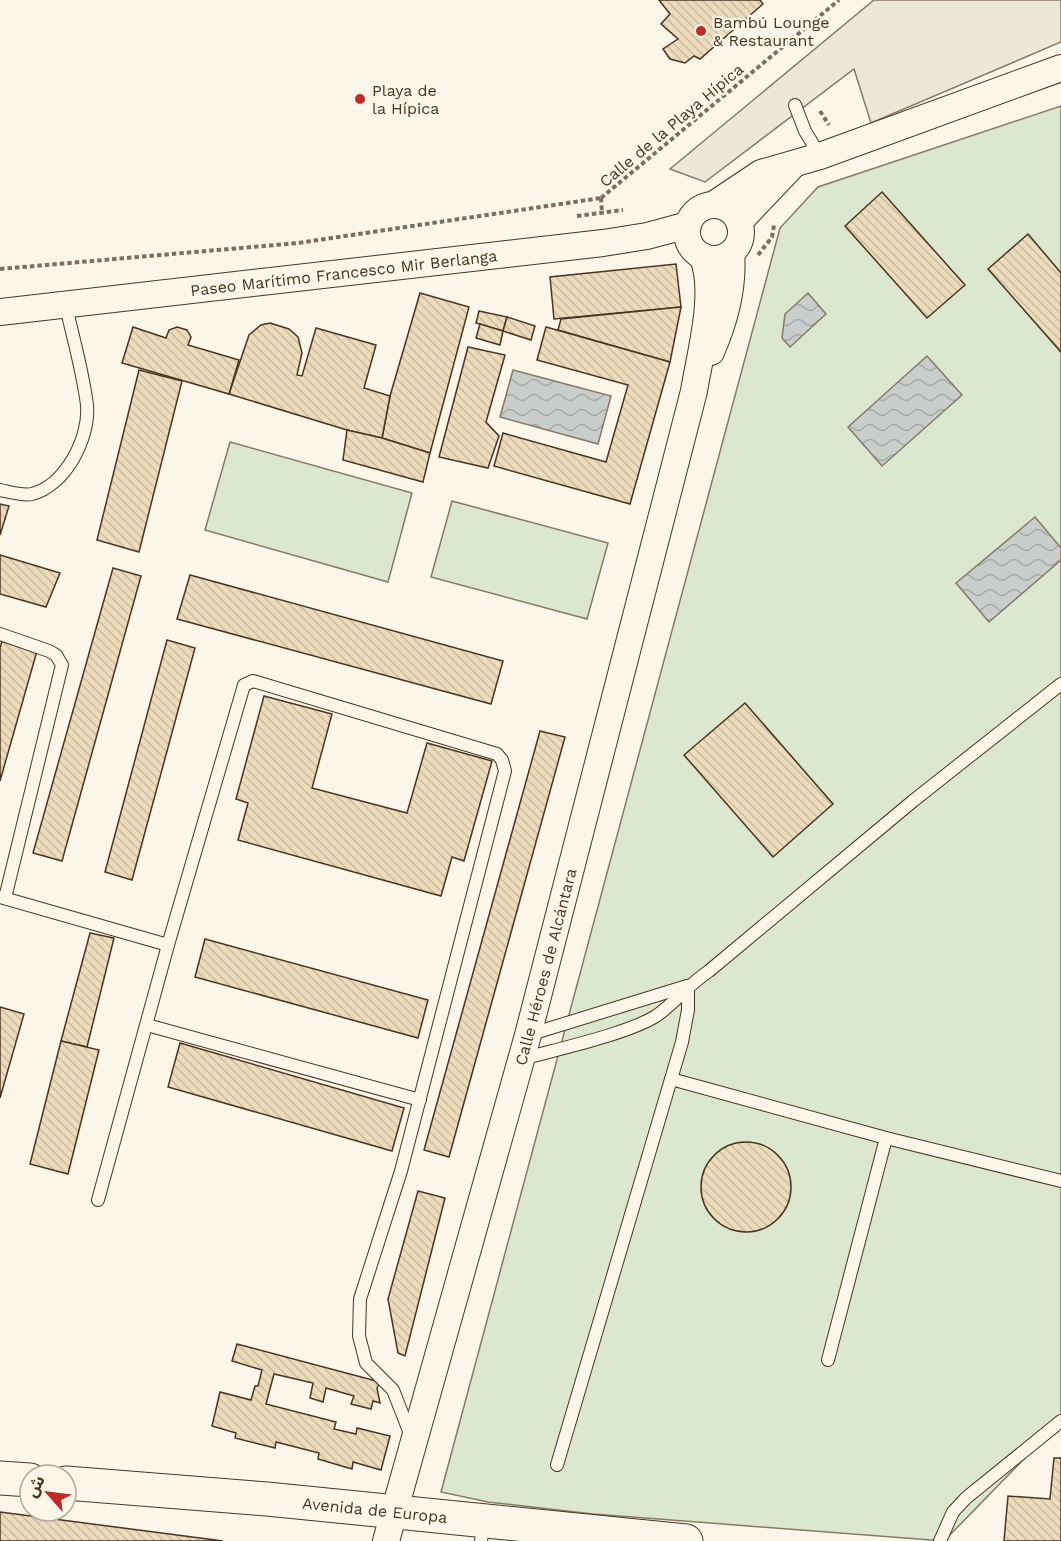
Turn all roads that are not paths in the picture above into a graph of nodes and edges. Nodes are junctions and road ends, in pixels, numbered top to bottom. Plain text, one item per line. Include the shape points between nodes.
1 (1061, 68) edge
2 (795, 105) dead end
3 (820, 156) junction
4 (794, 165) junction
5 (713, 205) junction
6 (739, 222) junction
7 (688, 225) junction
8 (731, 253) junction
9 (702, 256) junction
10 (66, 306) junction
11 (0, 312) edge
12 (694, 391) junction
13 (0, 490) edge
14 (0, 634) edge
15 (1061, 684) edge
16 (2, 898) edge
17 (168, 945) junction
18 (688, 986) junction
19 (147, 1024) junction
20 (528, 1035) junction
21 (520, 1060) junction
22 (671, 1079) junction
23 (420, 1100) junction
24 (886, 1138) junction
25 (1061, 1181) edge
26 (98, 1200) dead end
27 (828, 1360) dead end
28 (1061, 1421) edge
29 (414, 1443) junction
30 (556, 1465) dead end
31 (0, 1478) edge
32 (18, 1479) edge
33 (78, 1485) edge
34 (390, 1526) edge
35 (482, 1530) edge
36 (586, 1536) edge
37 (686, 1541) edge
38 (940, 1541) edge

1 - 3 street
2 - 3 lane
3 - 4 street
4 - 5 street via 751,178
4 - 6 street
5 - 6 street via 729,209
5 - 7 street via 702,207
6 - 8 street via 740,239
7 - 9 street via 692,246
7 - 10 street, Paseo Marítimo Francesco Mir Berlanga via 603,243
8 - 9 street via 717,258
8 - 12 street via 731,280 721,330
9 - 12 street via 708,268 707,299
10 - 11 street, Paseo Marítimo Francesco Mir Berlanga
10 - 13 lane via 87,406 87,425 68,466 45,489 30,495
12 - 20 street, Calle Héroes de Alcántara
14 - 16 lane via 49,651 62,665
15 - 18 lane
16 - 17 lane
17 - 19 lane
17 - 23 lane via 241,689 249,682 497,754 505,771
18 - 20 lane
18 - 21 lane via 664,1010 638,1024
18 - 22 lane via 686,1026
19 - 23 lane
19 - 26 lane
20 - 21 street, Calle Héroes de Alcántara
21 - 29 street, Calle Héroes de Alcántara
22 - 24 lane
22 - 30 lane
23 - 29 lane via 360,1299 359,1327 366,1363 393,1389
24 - 25 lane
24 - 27 lane
28 - 38 lane via 966,1498 953,1512
29 - 34 street, Calle Héroes de Alcántara
31 - 32 main road
33 - 34 main road, Avenida de Europa
34 - 35 main road, Avenida de Europa
35 - 36 main road, Avenida de Europa
36 - 37 main road, Avenida de Europa

